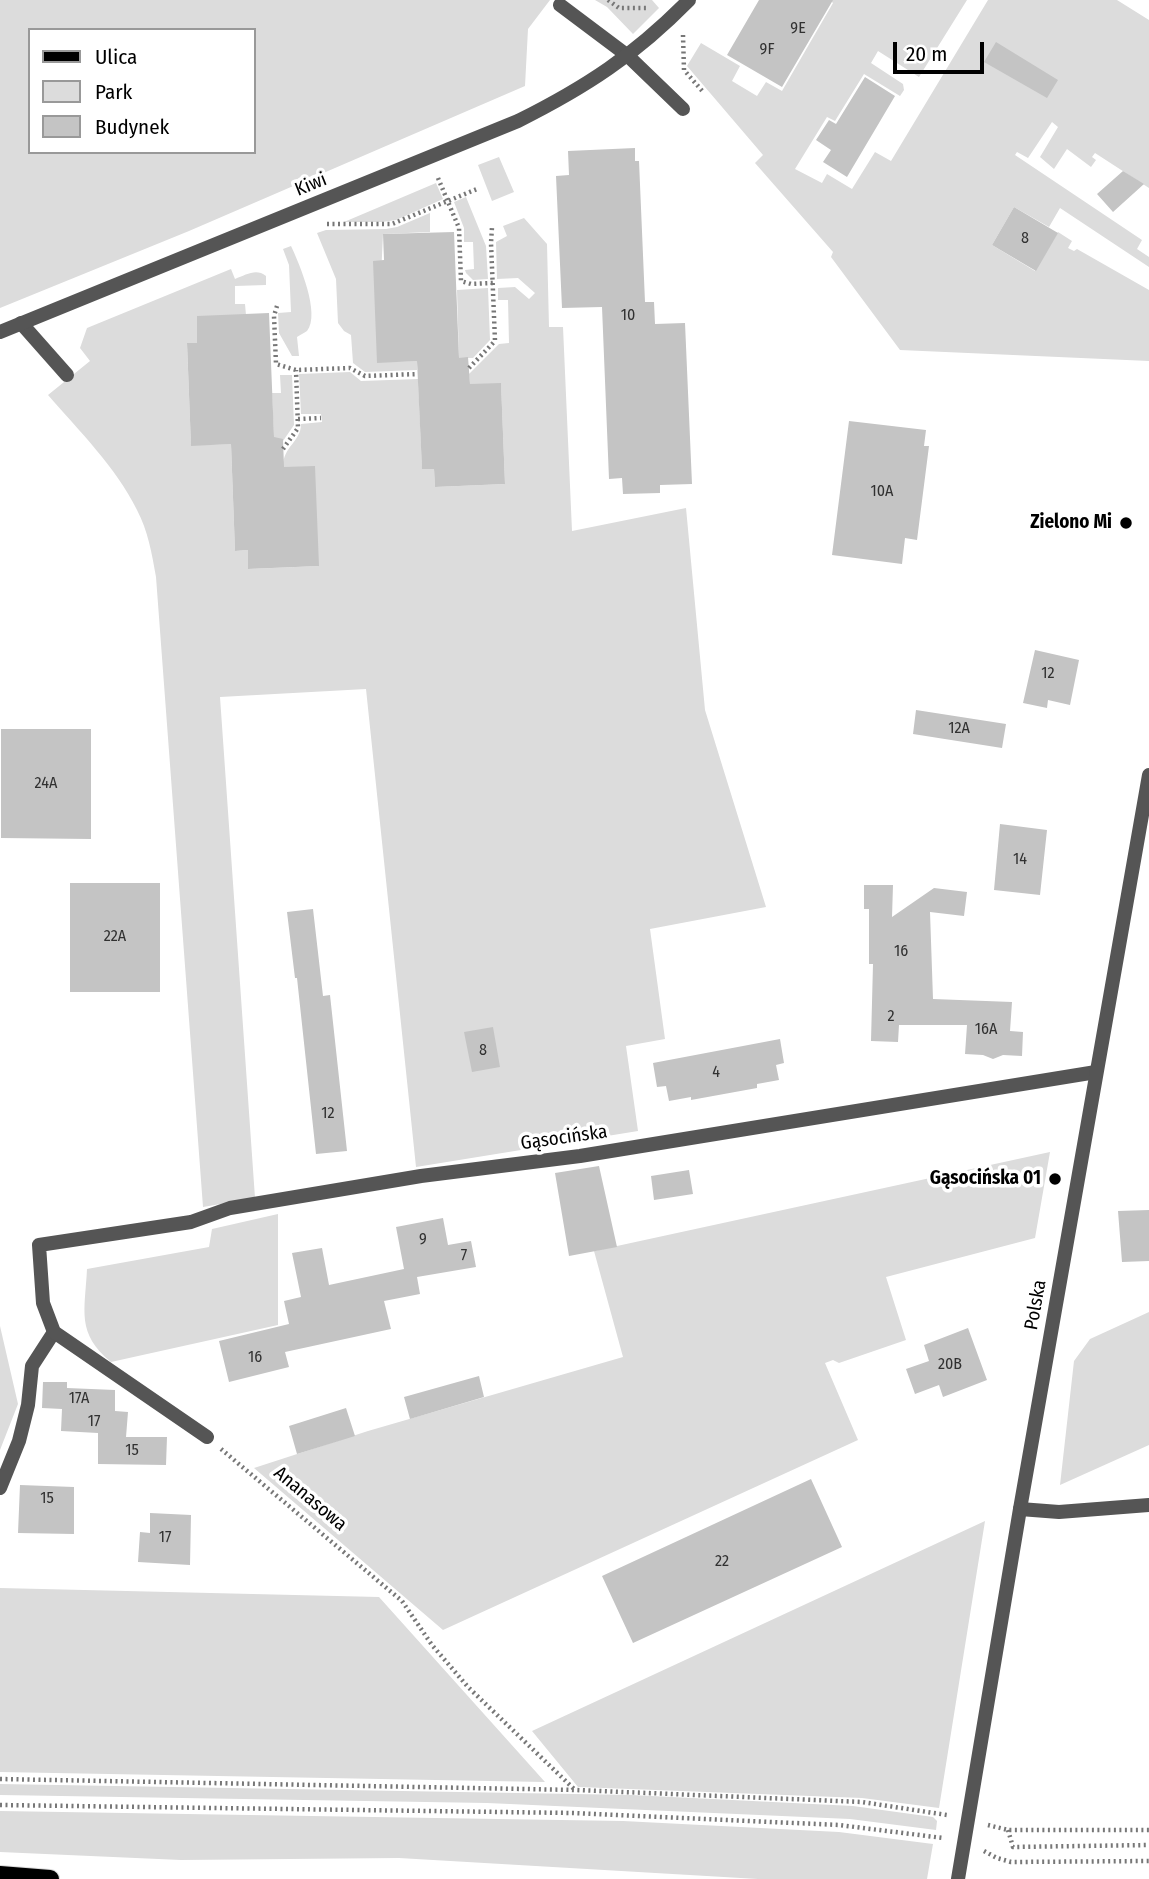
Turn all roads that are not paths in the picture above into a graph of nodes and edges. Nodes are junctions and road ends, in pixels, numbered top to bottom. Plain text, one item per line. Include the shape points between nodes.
1 (689, 0) edge
2 (560, 5) dead end
3 (628, 56) junction
4 (683, 109) dead end
5 (21, 323) junction
6 (0, 332) edge
7 (67, 374) dead end
8 (1149, 775) edge
9 (1096, 1072) junction
10 (54, 1332) junction
11 (207, 1437) road end
12 (0, 1488) edge
13 (1149, 1505) edge
14 (1020, 1509) junction
15 (0, 1875) edge
16 (50, 1879) edge
17 (958, 1879) edge

1 - 3 street, Kiwi
2 - 3 street
3 - 4 street
3 - 5 street, Kiwi via 570,95 518,121
5 - 6 street, Kiwi
5 - 7 street
8 - 9 street, Polska
9 - 10 street, Gąsocińska via 421,1176 230,1208 191,1222 38,1245 43,1303
9 - 14 street, Polska
10 - 11 street
10 - 12 street via 32,1366 19,1441
13 - 14 street via 1059,1512
14 - 17 street, Polska via 957,1841
15 - 16 main road

